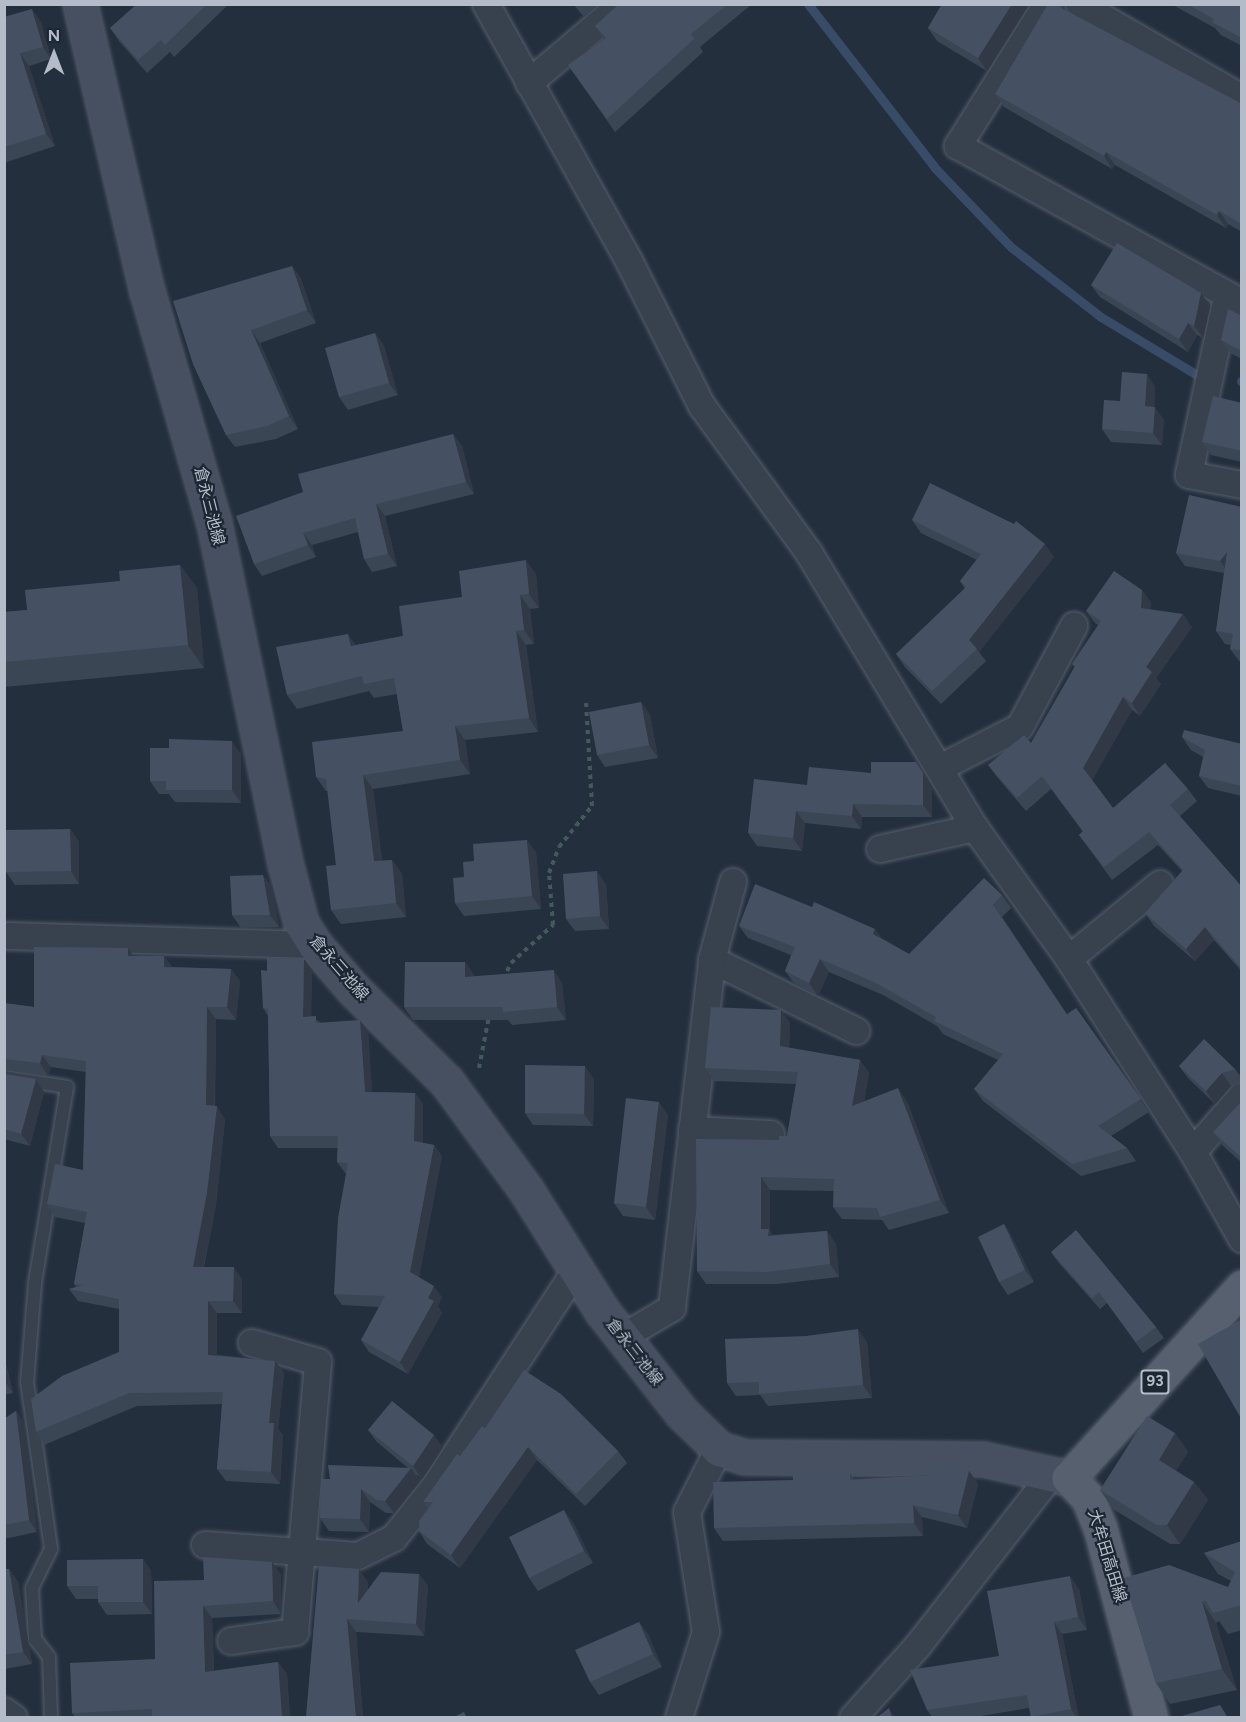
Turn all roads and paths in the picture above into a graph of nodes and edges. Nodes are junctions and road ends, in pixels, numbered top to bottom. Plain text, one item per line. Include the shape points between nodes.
1 (80, 4) edge
2 (486, 4) edge
3 (622, 4) edge
4 (1047, 4) edge
5 (1079, 4) edge
6 (528, 83) junction
7 (1242, 98) edge
8 (1234, 300) edge
9 (1242, 485) edge
10 (1074, 626) dead end
11 (586, 703) dead end
12 (939, 768) junction
13 (975, 828) junction
14 (880, 849) dead end
15 (733, 882) dead end
16 (1160, 884) dead end
17 (4, 936) edge
18 (315, 945) junction
19 (1069, 959) junction
20 (712, 960) junction
21 (502, 982) edge
22 (490, 1011) edge
23 (856, 1031) dead end
24 (4, 1077) edge
25 (1242, 1096) edge
26 (469, 1112) junction
27 (692, 1130) junction
28 (771, 1134) dead end
29 (1193, 1152) junction
30 (1242, 1239) edge
31 (576, 1270) junction
32 (1242, 1287) edge
33 (623, 1337) junction
34 (252, 1344) dead end
35 (719, 1449) junction
36 (1061, 1475) junction
37 (205, 1545) dead end
38 (305, 1553) junction
39 (231, 1641) dead end
40 (4, 1711) edge
41 (14, 1718) edge
42 (51, 1718) edge
43 (679, 1718) edge
44 (853, 1718) edge
45 (1151, 1718) edge

1 - 18 main road, 倉永三池線 via 147,291 214,523 285,863 301,923
2 - 6 street
3 - 6 street
4 - 8 street via 958,146
5 - 7 street
6 - 12 street via 630,262 702,406 809,553
8 - 9 street via 1189,475
10 - 12 street via 1020,727
11 - 21 path via 592,806 559,847 549,873 553,925 511,963
12 - 13 street
13 - 14 street
13 - 19 street
15 - 20 street
16 - 19 street
17 - 18 street
18 - 26 main road, 倉永三池線 via 354,990 447,1082
19 - 29 street
20 - 23 street
20 - 27 street
22 - 26 path
24 - 42 lane via 67,1087 35,1283 27,1382 51,1549 32,1588 35,1639 49,1657
25 - 29 street
26 - 31 main road, 倉永三池線
27 - 28 street
27 - 33 street via 672,1308
29 - 30 street
31 - 33 main road, 倉永三池線
31 - 38 street via 436,1485 394,1538 358,1556
32 - 36 main road, 93
33 - 35 main road, 倉永三池線 via 682,1413
34 - 38 street via 318,1362
35 - 36 main road, 倉永三池線 via 745,1457 983,1459
35 - 43 street via 687,1512 706,1632
36 - 44 street
36 - 45 main road, 大牟田高田線 via 1088,1498 1100,1528
37 - 38 street
38 - 39 street via 295,1632
40 - 41 street

